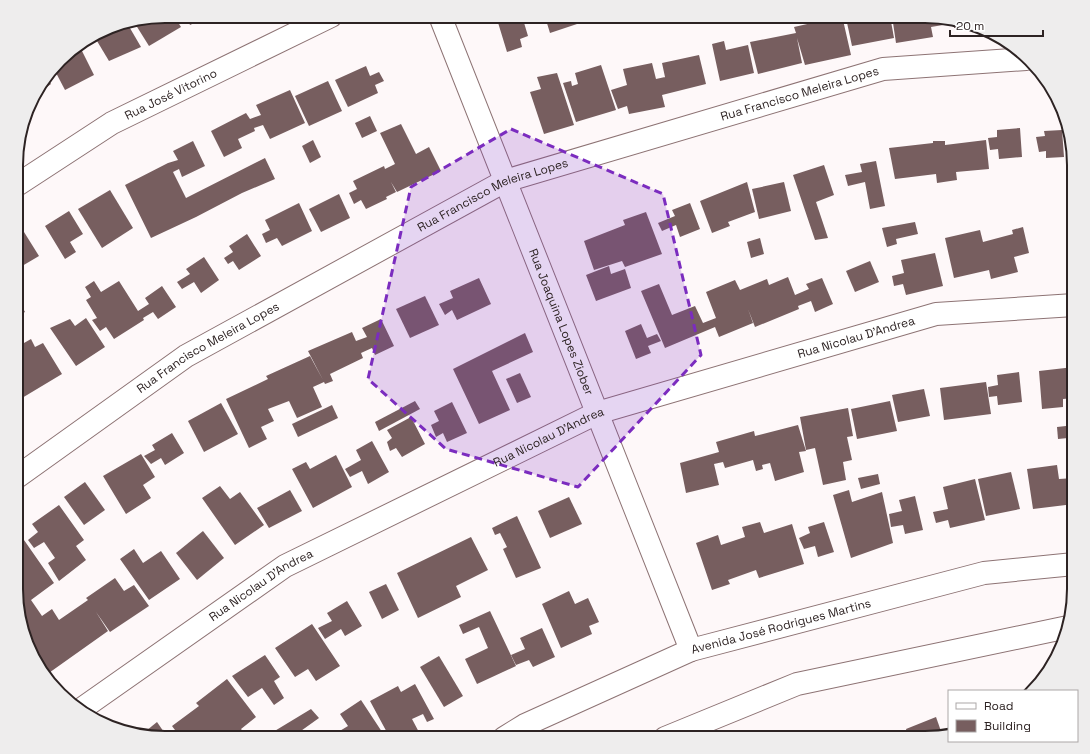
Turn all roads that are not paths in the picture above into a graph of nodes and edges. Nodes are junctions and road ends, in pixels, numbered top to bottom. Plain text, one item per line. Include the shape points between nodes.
1 (318, 23) edge
2 (443, 23) edge
3 (1021, 59) edge
4 (23, 181) edge
5 (505, 181) junction
6 (1067, 305) edge
7 (597, 413) junction
8 (23, 473) edge
9 (1067, 565) edge
10 (1061, 628) edge
11 (691, 650) junction
12 (85, 706) edge
13 (514, 731) edge
14 (682, 731) edge

1 - 4 street, Rua José Vitorino via 112,123
2 - 5 street, Rua Joaquina Lopes Ziober
3 - 5 street, Rua Francisco Meleira Lopes via 883,68
5 - 7 street, Rua Joaquina Lopes Ziober
5 - 8 street, Rua Francisco Meleira Lopes via 186,356
6 - 7 street, Rua Nicolau D'Andrea via 936,314
7 - 11 street, Rua Joaquina Lopes Ziober
7 - 12 street, Rua Nicolau D'Andrea via 285,566
9 - 11 street, Avenida José Rodrigues Martins via 984,574
10 - 14 street via 797,684
11 - 13 street, Avenida José Rodrigues Martins

